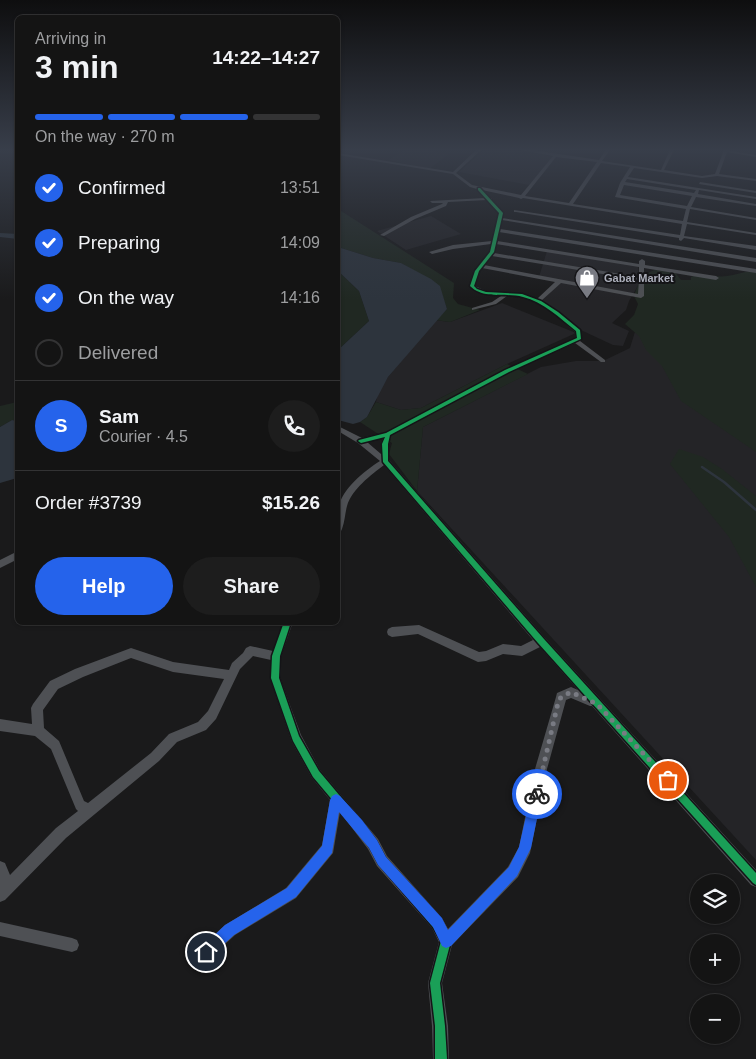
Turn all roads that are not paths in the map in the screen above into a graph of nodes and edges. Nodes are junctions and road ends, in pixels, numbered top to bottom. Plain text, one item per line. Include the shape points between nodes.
1 (481, 199) edge
2 (490, 199) edge
3 (535, 199) edge
4 (573, 199) edge
5 (633, 199) edge
6 (692, 199) edge
7 (718, 199) edge
8 (541, 200) junction
9 (446, 201) junction
10 (432, 202) dead end
11 (555, 202) junction
12 (570, 204) junction
13 (756, 205) edge
14 (688, 209) junction
15 (552, 216) junction
16 (756, 219) edge
17 (685, 222) junction
18 (501, 223) junction
19 (548, 227) junction
20 (756, 234) edge
21 (382, 235) dead end
22 (681, 236) junction
23 (546, 238) junction
24 (495, 242) junction
25 (756, 248) edge
26 (682, 249) junction
27 (545, 250) junction
28 (432, 252) dead end
29 (491, 254) junction
30 (642, 254) junction
31 (682, 260) junction
32 (756, 260) edge
33 (542, 262) junction
34 (482, 266) junction
35 (641, 266) junction
36 (756, 271) edge
37 (536, 276) junction
38 (716, 278) dead end
39 (640, 279) junction
40 (559, 281) junction
41 (505, 295) junction
42 (538, 301) junction
43 (474, 309) dead end
44 (576, 341) junction
45 (603, 361) dead end
46 (340, 429) edge
47 (388, 434) junction
48 (361, 441) junction
49 (385, 461) junction
50 (340, 524) edge
51 (15, 556) edge
52 (0, 564) edge
53 (287, 625) edge
54 (392, 632) dead end
55 (541, 641) junction
56 (276, 656) junction
57 (231, 675) junction
58 (597, 704) junction
59 (0, 725) edge
60 (38, 731) junction
61 (336, 800) junction
62 (88, 810) junction
63 (0, 868) edge
64 (756, 880) edge
65 (4, 891) edge
66 (0, 930) edge
67 (446, 941) junction
68 (72, 945) dead end
69 (206, 952) dead end
70 (441, 1059) edge

1 - 9 street
2 - 18 street via 501,213
3 - 8 street
4 - 12 street
5 - 14 street
6 - 14 street
7 - 13 street
8 - 11 street
8 - 15 street via 515,211
9 - 10 street
9 - 21 street via 444,205
11 - 12 street
11 - 15 street
12 - 17 street
14 - 16 street
14 - 17 street
15 - 19 street
15 - 22 street
17 - 20 street
17 - 22 street
18 - 19 street
18 - 23 street
18 - 24 street
19 - 23 street
19 - 26 street
22 - 25 street
22 - 26 street
23 - 27 street
23 - 30 street
24 - 27 street
24 - 28 street via 453,246
24 - 29 street
26 - 31 street
26 - 32 street
27 - 33 street
27 - 35 street
29 - 33 street
29 - 34 street
30 - 31 street
30 - 35 street
31 - 36 street
33 - 37 street
33 - 39 street
34 - 37 street
34 - 41 street via 472,282 474,288
35 - 38 street
35 - 39 street
37 - 40 street
39 - 40 street via 641,296
40 - 42 street
41 - 42 street via 515,294
41 - 43 street via 494,303
42 - 44 street via 578,331 580,335
44 - 45 street
44 - 47 street via 507,370
46 - 48 street
47 - 48 street
47 - 49 street
48 - 49 street
49 - 50 street via 372,469 345,499
49 - 55 street
51 - 52 street
53 - 56 street
54 - 55 street via 419,629 478,657 503,649 522,652
55 - 58 street
56 - 57 street via 250,651
56 - 61 street via 275,678 296,738 316,774
57 - 60 street via 173,667 132,653 54,685 37,708
57 - 62 street via 212,715 202,726 173,738 155,757
58 - 64 street
58 - 67 street via 571,692 561,697 541,769 525,848 513,872
59 - 60 street
60 - 62 street via 56,744 80,805
61 - 67 street via 358,824 382,861 437,923
61 - 69 street via 328,848 291,893 230,930
62 - 65 street
63 - 65 street
66 - 68 street
67 - 70 street via 435,983

